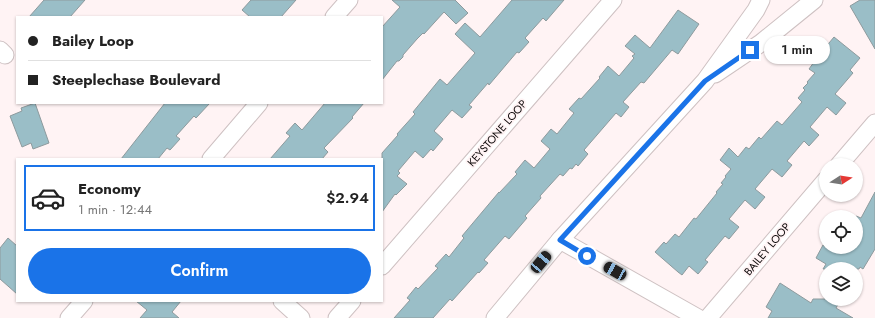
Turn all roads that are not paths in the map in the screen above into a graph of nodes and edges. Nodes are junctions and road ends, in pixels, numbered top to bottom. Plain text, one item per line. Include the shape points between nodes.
1 (349, 0) edge
2 (613, 0) edge
3 (762, 0) edge
4 (814, 0) edge
5 (335, 16) edge
6 (705, 81) junction
7 (259, 104) edge
8 (875, 122) edge
9 (212, 158) edge
10 (845, 158) edge
11 (819, 188) edge
12 (560, 240) junction
13 (383, 265) edge
14 (83, 302) edge
15 (283, 302) edge
16 (351, 302) edge
17 (69, 318) edge
18 (301, 318) edge
19 (337, 318) edge
20 (495, 318) edge
21 (698, 318) edge
22 (708, 318) edge

1 - 5 street
2 - 13 street, KEYSTONE LOOP
3 - 6 street
4 - 6 street via 761,43
6 - 12 street
7 - 9 street
8 - 10 street
11 - 22 street, BAILEY LOOP
12 - 20 street
12 - 21 street
14 - 17 street
15 - 18 street
16 - 19 street

